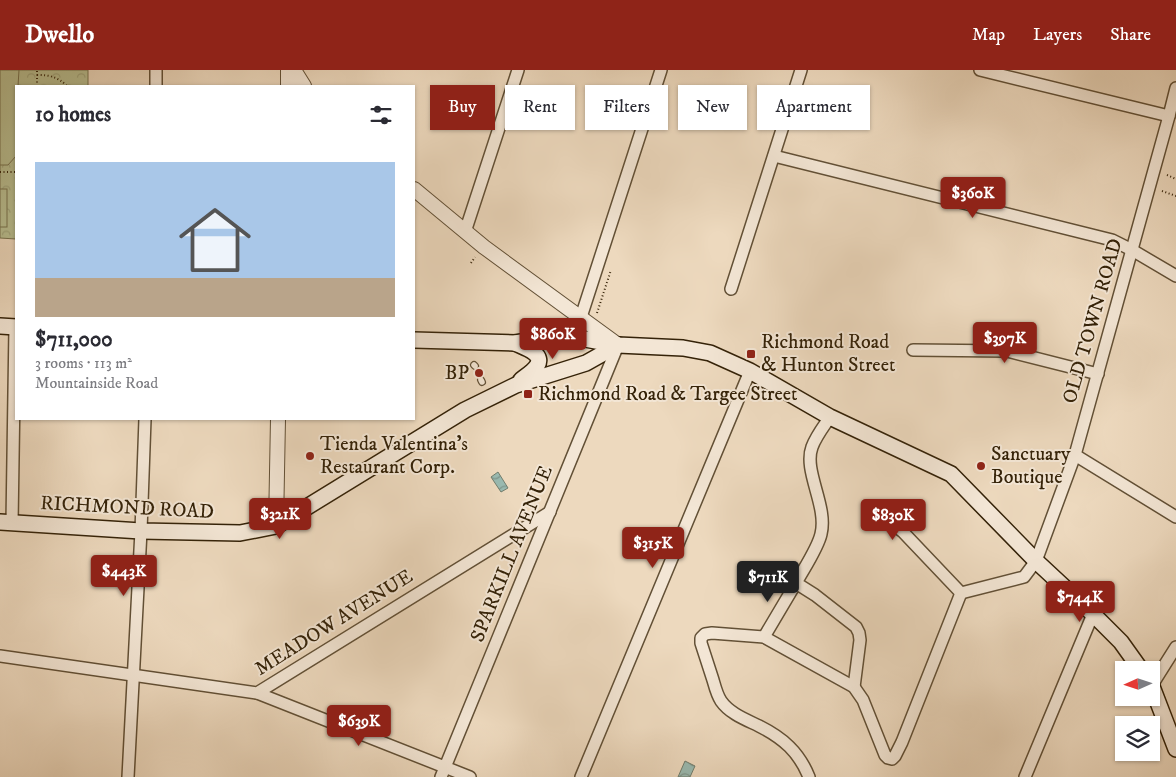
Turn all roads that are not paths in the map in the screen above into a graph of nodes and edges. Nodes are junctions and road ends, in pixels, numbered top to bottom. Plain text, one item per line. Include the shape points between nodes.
1 (156, 70) edge
2 (288, 70) edge
3 (294, 70) edge
4 (518, 70) edge
5 (661, 70) edge
6 (801, 70) edge
7 (980, 70) edge
8 (156, 85) edge
9 (288, 85) edge
10 (303, 85) edge
11 (1176, 88) edge
12 (1169, 116) junction
13 (774, 156) junction
14 (415, 190) edge
15 (465, 232) junction
16 (1132, 250) junction
17 (1176, 276) edge
18 (731, 289) dead end
19 (581, 318) junction
20 (0, 326) edge
21 (15, 327) edge
22 (415, 340) edge
23 (515, 343) junction
24 (618, 345) junction
25 (15, 347) edge
26 (913, 350) dead end
27 (750, 370) junction
28 (1098, 374) junction
29 (516, 385) junction
30 (830, 417) junction
31 (145, 420) edge
32 (278, 420) edge
33 (1075, 455) junction
34 (550, 512) junction
35 (1176, 517) edge
36 (881, 521) dead end
37 (6, 523) edge
38 (276, 526) junction
39 (141, 531) junction
40 (1036, 561) junction
41 (796, 582) junction
42 (961, 593) junction
43 (1093, 614) junction
44 (764, 637) junction
45 (1176, 647) edge
46 (0, 656) edge
47 (1135, 661) edge
48 (1160, 672) edge
49 (134, 675) junction
50 (854, 687) junction
51 (258, 693) junction
52 (1160, 706) edge
53 (1176, 749) edge
54 (444, 772) edge
55 (128, 777) edge
56 (470, 777) edge
57 (581, 777) edge
58 (809, 777) edge
59 (1025, 777) edge

1 - 8 street
2 - 9 street
3 - 10 street
4 - 15 street
5 - 19 street
6 - 13 street
7 - 12 street
11 - 12 street, OLD TOWN ROAD
12 - 16 street, OLD TOWN ROAD
13 - 16 street via 1112,240
13 - 18 street
14 - 15 street
15 - 19 street
16 - 17 street
16 - 28 street, OLD TOWN ROAD
19 - 24 street
20 - 21 main road
22 - 23 main road
23 - 24 main road via 546,338 587,339
23 - 29 main road via 531,350 538,360 537,366
24 - 27 main road via 682,348 710,353
24 - 29 main road, RICHMOND ROAD via 586,363
24 - 34 street, SPARKILL AVENUE
25 - 37 street
26 - 28 street via 1007,351
27 - 30 main road
27 - 57 street
28 - 33 street, OLD TOWN ROAD
29 - 38 main road, RICHMOND ROAD via 465,410
30 - 40 main road via 951,474
30 - 41 street via 812,445 810,454 822,510 821,534
31 - 39 street
32 - 38 street
33 - 35 street
33 - 40 street, OLD TOWN ROAD
34 - 51 street, MEADOW AVENUE
34 - 54 street, SPARKILL AVENUE
36 - 42 street via 903,532
37 - 39 main road, RICHMOND ROAD
38 - 39 main road, RICHMOND ROAD via 240,533
39 - 49 street
40 - 42 street via 1024,577
40 - 43 main road
41 - 44 street
41 - 50 street via 856,627 860,640
42 - 50 street via 902,742 892,759 885,755 863,700
43 - 47 main road
43 - 59 street
44 - 50 street
44 - 58 street via 712,632 705,634 701,643 722,702 739,716 782,740 796,753
45 - 48 street
46 - 49 street, MEADOW AVENUE
49 - 51 street, MEADOW AVENUE
49 - 55 street
51 - 54 street
52 - 53 main road
54 - 56 street

